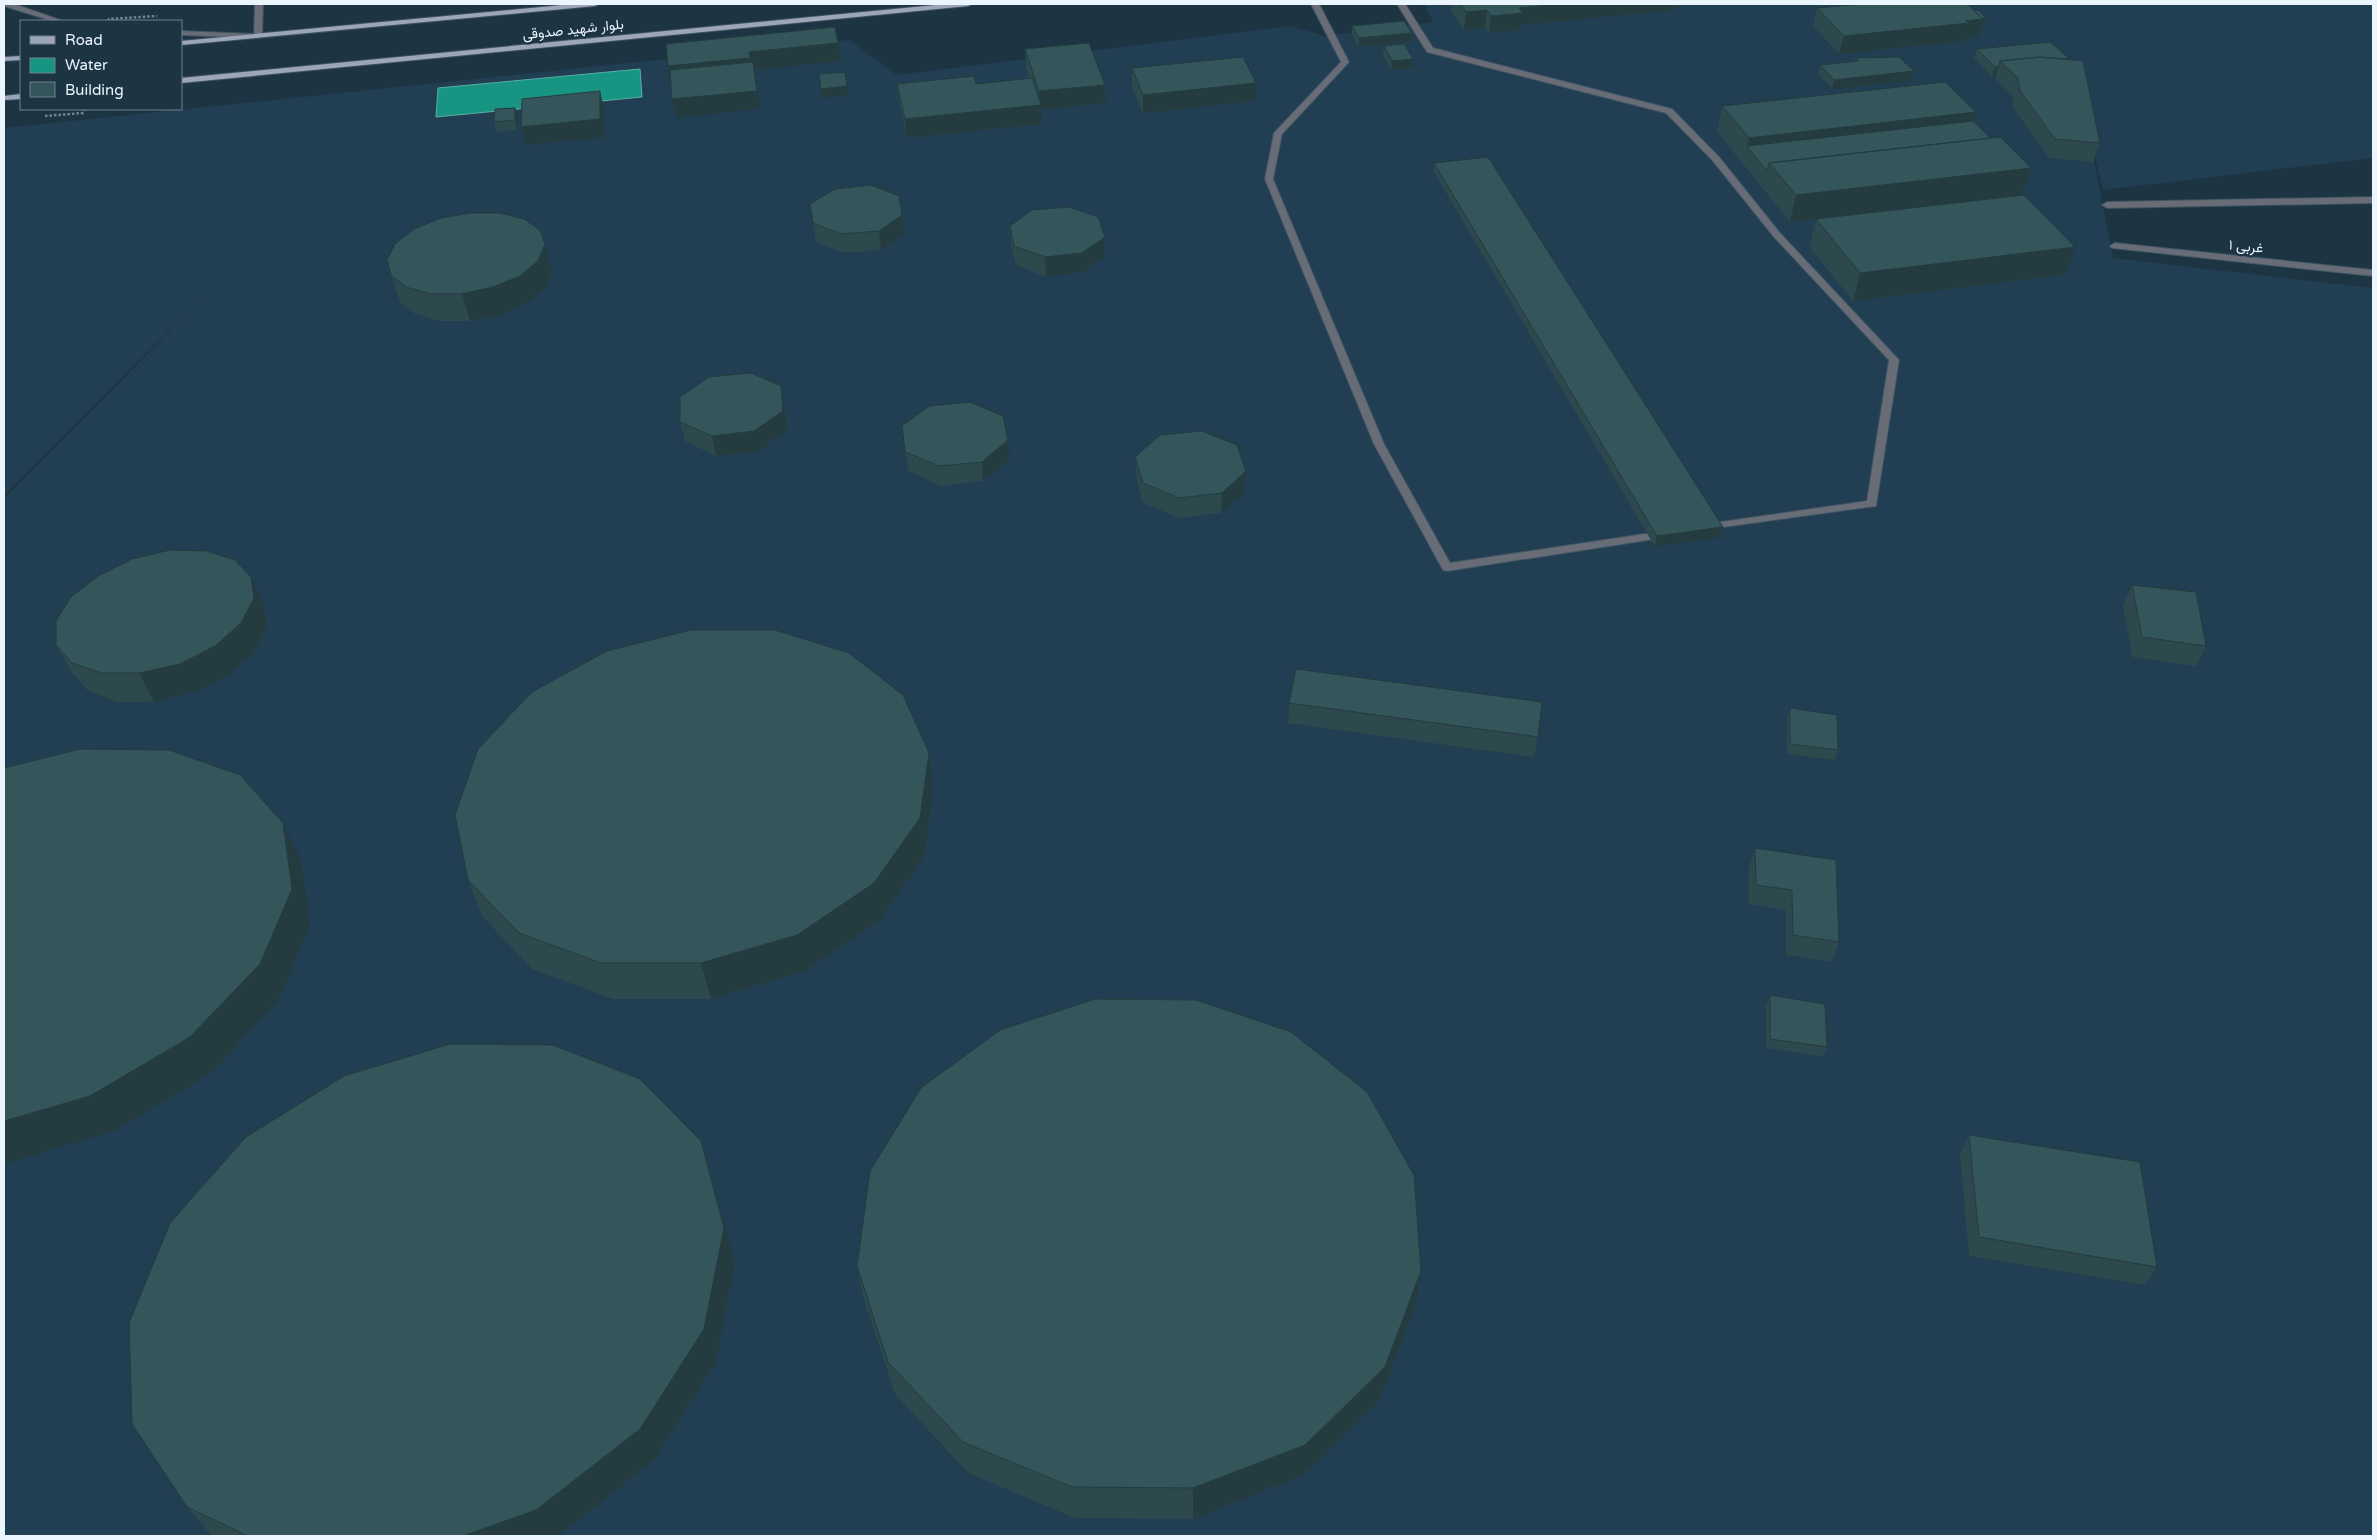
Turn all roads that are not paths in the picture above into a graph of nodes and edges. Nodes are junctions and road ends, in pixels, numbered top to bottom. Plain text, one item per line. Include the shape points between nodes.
1 (7, 4) edge
2 (259, 4) edge
3 (595, 4) edge
4 (968, 4) edge
5 (1315, 4) edge
6 (1402, 4) edge
7 (56, 20) edge
8 (182, 33) edge
9 (258, 36) junction
10 (182, 43) edge
11 (20, 58) edge
12 (4, 60) edge
13 (182, 81) edge
14 (20, 97) edge
15 (4, 98) edge
16 (2373, 200) edge
17 (2107, 205) dead end
18 (2115, 246) dead end
19 (2373, 273) edge
20 (1694, 530) edge
21 (1674, 533) edge

1 - 7 street
2 - 9 street
3 - 9 main road, بلوار شهید صدوقی
4 - 13 main road, بلوار شهید صدوقی
5 - 21 street via 1345,62 1278,133 1269,178 1379,444 1448,567
6 - 20 street via 1430,50 1669,111 1716,159 1777,235 1894,360 1872,504
8 - 9 street
9 - 10 main road, بلوار شهید صدوقی
11 - 12 main road
14 - 15 main road
16 - 17 street
18 - 19 street, ۱ غربی

